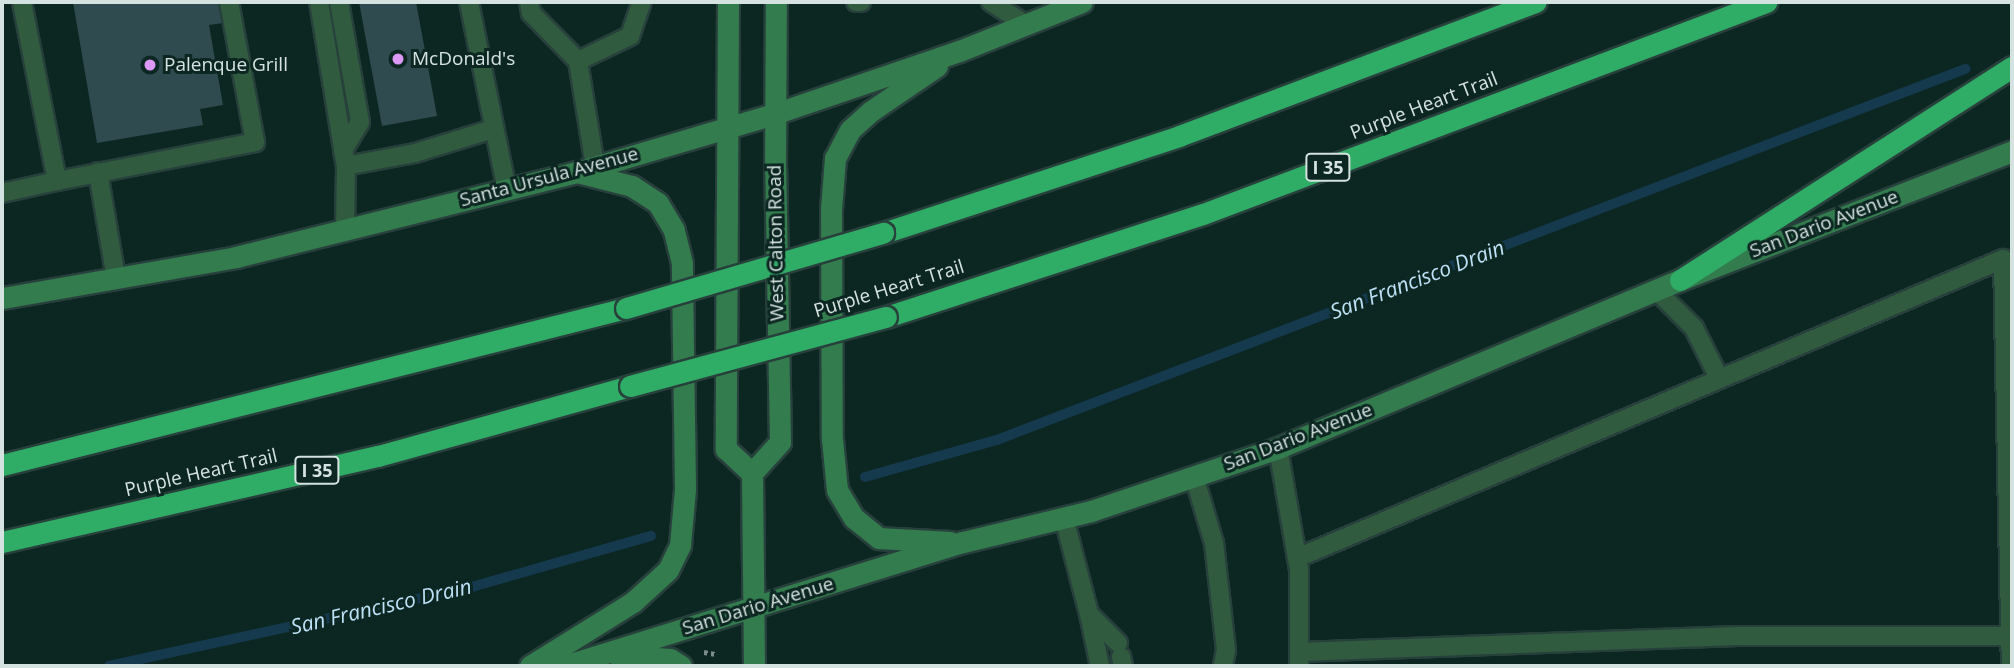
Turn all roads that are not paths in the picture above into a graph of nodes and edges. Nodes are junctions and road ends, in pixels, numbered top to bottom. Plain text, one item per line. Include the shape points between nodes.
1 (22, 2) edge
2 (229, 2) edge
3 (319, 2) edge
4 (340, 2) edge
5 (469, 2) edge
6 (529, 2) edge
7 (642, 2) edge
8 (728, 2) edge
9 (776, 2) edge
10 (991, 2) edge
11 (1082, 2) edge
12 (1536, 2) edge
13 (1766, 2) edge
14 (1025, 24) junction
15 (959, 51) junction
16 (578, 61) junction
17 (2012, 67) edge
18 (774, 114) junction
19 (727, 128) junction
20 (493, 130) junction
21 (2012, 151) edge
22 (345, 158) junction
23 (586, 169) junction
24 (98, 172) junction
25 (57, 181) junction
26 (507, 190) junction
27 (2, 193) edge
28 (345, 228) junction
29 (2007, 258) edge
30 (116, 278) junction
31 (1680, 279) junction
32 (1656, 290) junction
33 (2, 298) edge
34 (1719, 378) junction
35 (1278, 448) junction
36 (2, 465) edge
37 (751, 473) junction
38 (1194, 476) junction
39 (1064, 517) junction
40 (2, 542) edge
41 (963, 542) junction
42 (1297, 558) junction
43 (753, 608) junction
44 (1088, 614) junction
45 (2011, 636) edge
46 (604, 654) junction
47 (1121, 655) edge
48 (1299, 659) edge
49 (530, 666) edge
50 (564, 666) edge
51 (681, 666) edge
52 (754, 666) edge
53 (1100, 666) edge
54 (1223, 666) edge
55 (2011, 666) edge

1 - 25 lane
2 - 24 lane via 255,142
3 - 22 lane
4 - 22 lane via 360,122
5 - 20 lane
6 - 16 lane via 531,12
7 - 16 lane via 631,36
8 - 19 main road
9 - 18 main road, West Calton Road
10 - 14 lane
11 - 14 main road, Santa Ursula Avenue
12 - 36 highway, bridge via 1179,136 883,233 625,309
13 - 40 highway, Purple Heart Trail / I 35, bridge via 1203,214 886,317 378,456
14 - 15 main road, Santa Ursula Avenue
15 - 18 main road, Santa Ursula Avenue
15 - 41 main road via 871,111 850,130 835,159 832,439 837,490 854,518 879,538
16 - 23 lane
17 - 31 highway
18 - 19 main road, Santa Ursula Avenue
18 - 37 main road, West Calton Road via 780,442
19 - 23 main road, Santa Ursula Avenue
19 - 37 main road via 726,449
20 - 22 lane via 415,153
20 - 26 lane
21 - 31 main road, San Dario Avenue
22 - 28 lane
23 - 26 main road, Santa Ursula Avenue
23 - 49 main road via 632,187 658,204 674,230 682,276 685,489 680,545 668,570 633,601
24 - 25 lane
24 - 30 lane
25 - 27 lane
26 - 28 main road, Santa Ursula Avenue
28 - 30 main road, Santa Ursula Avenue via 236,257
29 - 34 lane
29 - 45 lane
30 - 33 main road, Santa Ursula Avenue
31 - 32 main road, San Dario Avenue
32 - 34 lane via 1694,328
32 - 35 main road, San Dario Avenue
34 - 42 lane
35 - 38 main road, San Dario Avenue
35 - 42 lane
37 - 43 main road
38 - 39 main road, San Dario Avenue
38 - 54 lane via 1214,543 1226,650
39 - 41 main road, San Dario Avenue
39 - 44 lane
41 - 43 main road, San Dario Avenue
42 - 48 lane
43 - 46 main road, San Dario Avenue
43 - 52 main road
44 - 47 lane
44 - 53 lane
45 - 48 lane via 1738,636
45 - 55 lane
46 - 50 main road, San Dario Avenue
46 - 51 main road via 670,659

